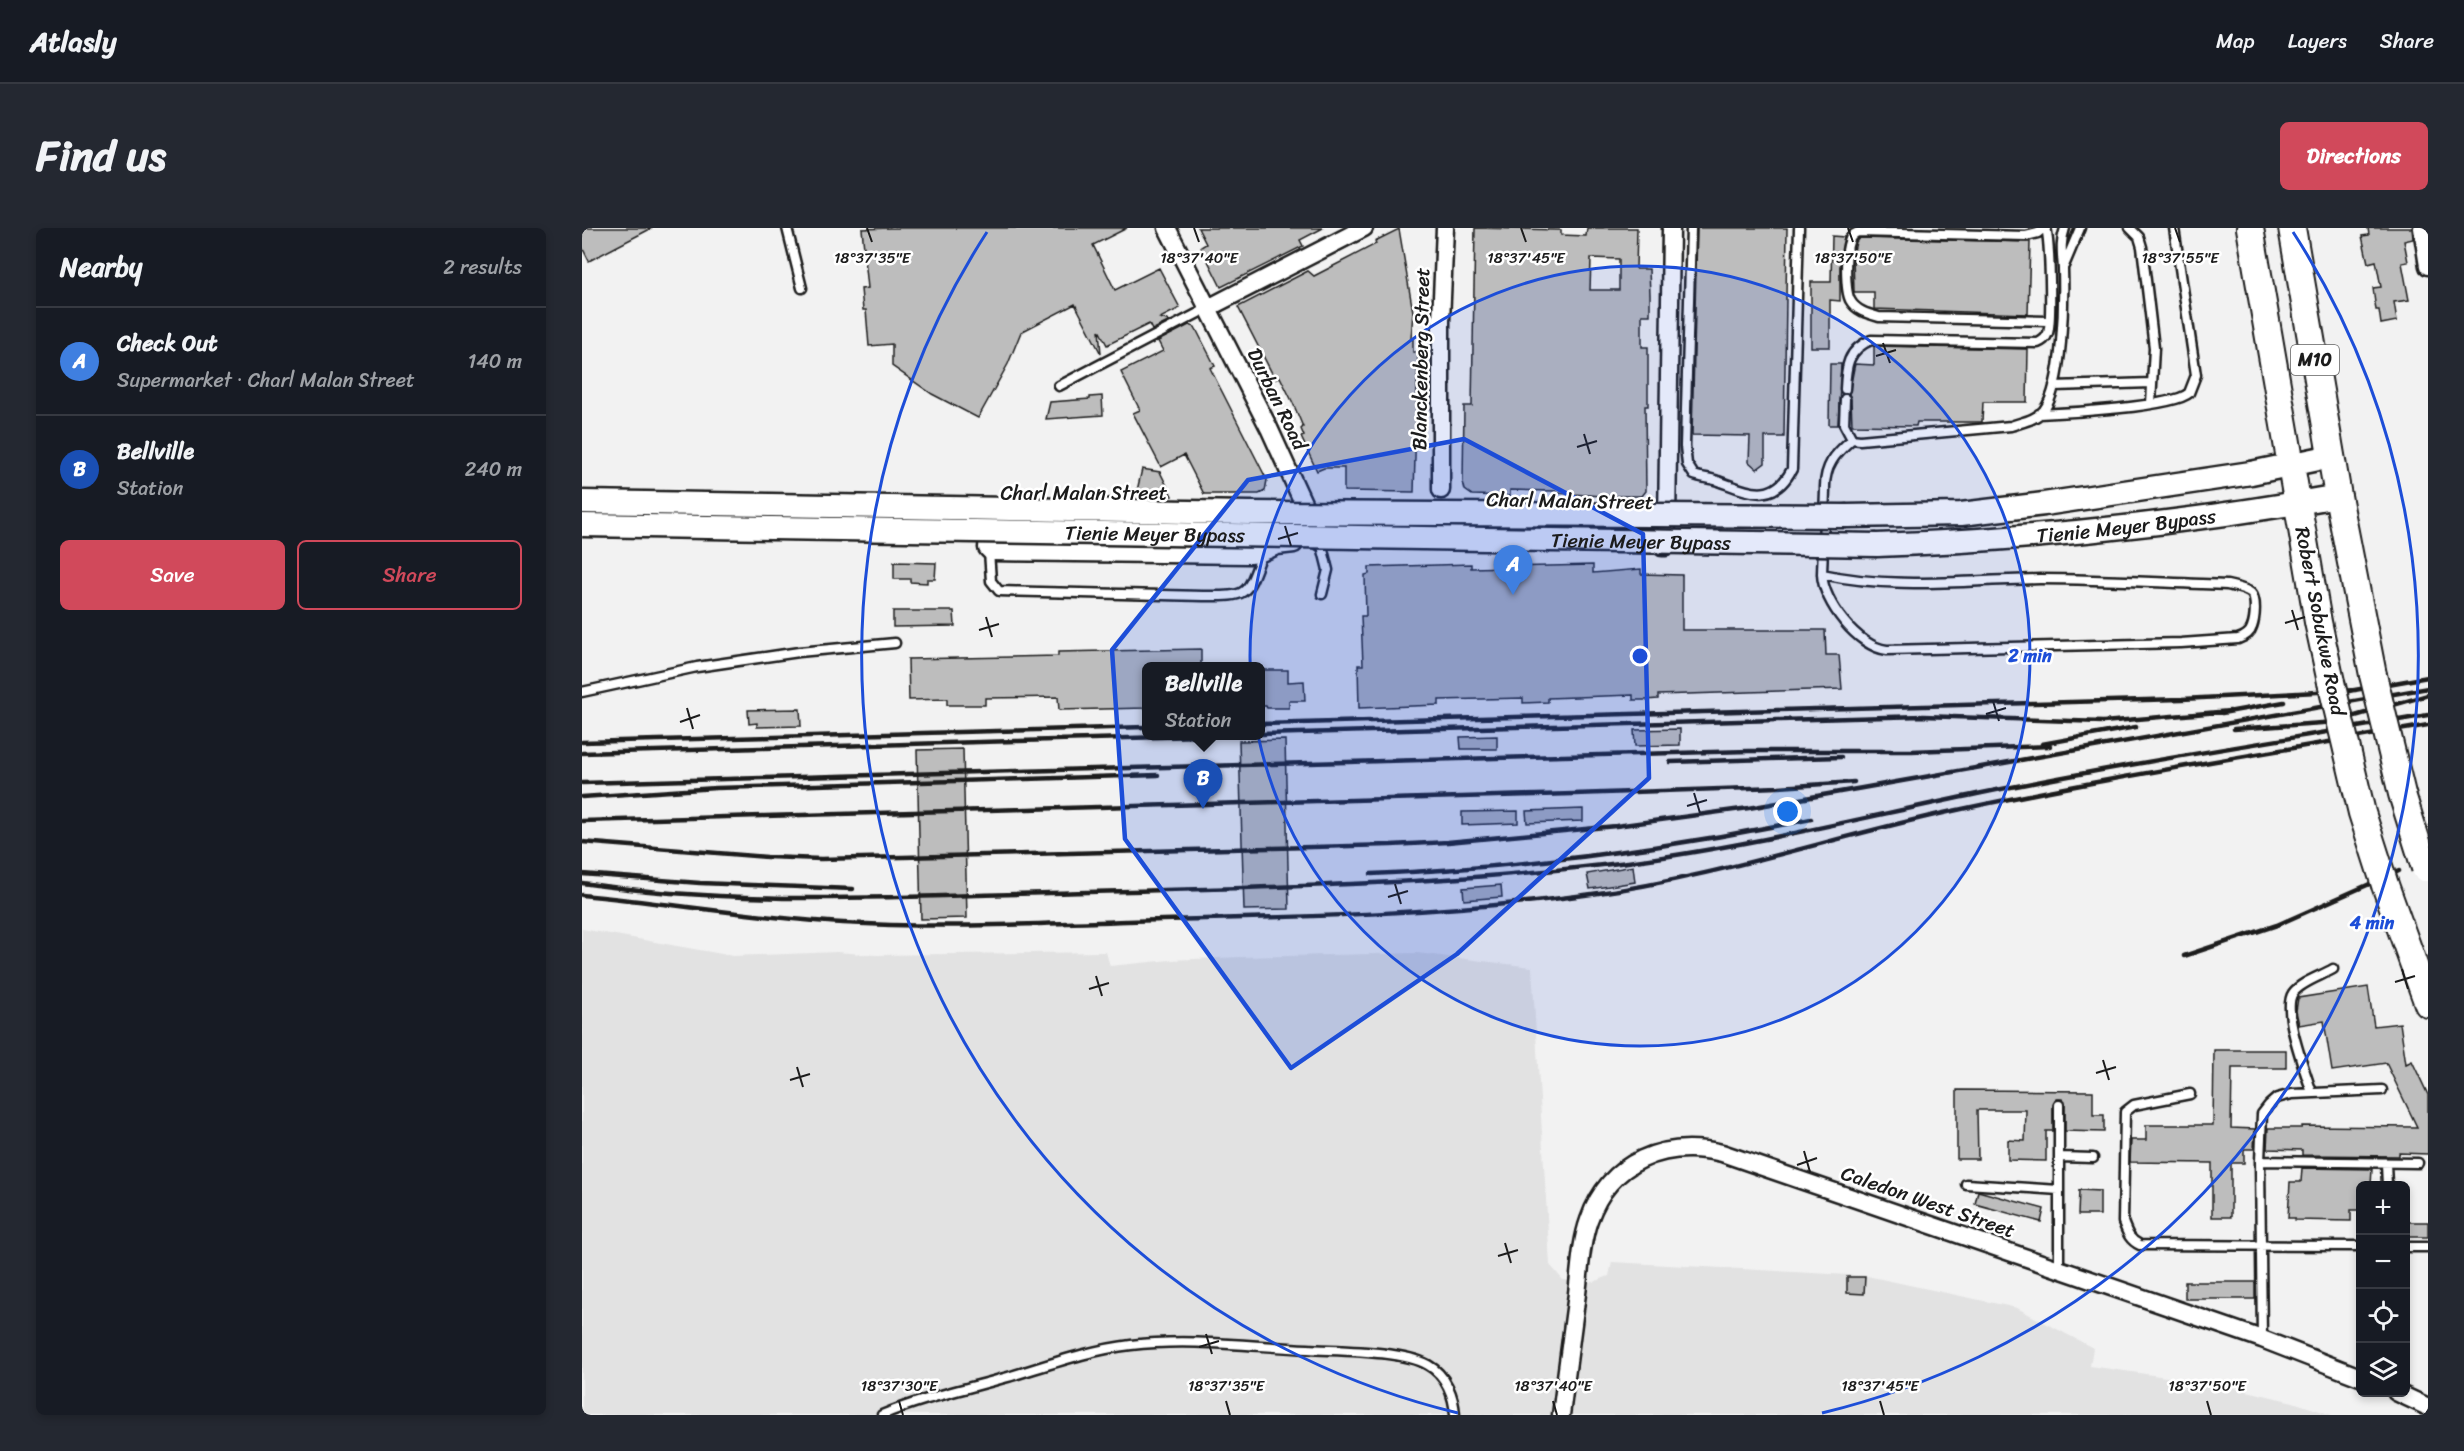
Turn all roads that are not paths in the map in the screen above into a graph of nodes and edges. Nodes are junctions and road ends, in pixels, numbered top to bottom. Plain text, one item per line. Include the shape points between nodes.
1 (787, 228) edge
2 (1167, 228) edge
3 (1364, 228) edge
4 (1444, 228) edge
5 (1671, 228) edge
6 (1691, 228) edge
7 (1799, 228) edge
8 (2045, 228) edge
9 (2065, 228) edge
10 (2080, 228) edge
11 (2130, 228) edge
12 (2174, 228) edge
13 (2250, 228) edge
14 (2292, 228) edge
15 (2421, 228) edge
16 (2428, 265) edge
17 (2063, 270) junction
18 (802, 288) dead end
19 (1208, 308) junction
20 (2048, 321) junction
21 (2152, 383) junction
22 (1059, 386) dead end
23 (2054, 386) junction
24 (2151, 404) junction
25 (2038, 414) junction
26 (1852, 439) junction
27 (2332, 456) junction
28 (2291, 465) junction
29 (1441, 490) dead end
30 (2338, 496) junction
31 (582, 502) edge
32 (2297, 503) junction
33 (1310, 516) junction
34 (582, 525) edge
35 (1667, 525) junction
36 (1321, 542) junction
37 (988, 551) junction
38 (1262, 552) junction
39 (1822, 574) junction
40 (1322, 594) dead end
41 (895, 643) dead end
42 (582, 692) edge
43 (2426, 873) edge
44 (2333, 969) dead end
45 (2428, 1004) edge
46 (2382, 1090) dead end
47 (2312, 1093) junction
48 (2190, 1094) dead end
49 (2059, 1105) dead end
50 (2059, 1157) junction
51 (2093, 1158) dead end
52 (2260, 1161) junction
53 (2386, 1163) junction
54 (2418, 1163) dead end
55 (2387, 1181) edge
56 (1966, 1184) dead end
57 (2059, 1190) junction
58 (2261, 1245) junction
59 (2356, 1246) edge
60 (2410, 1247) edge
61 (2428, 1247) edge
62 (2059, 1268) junction
63 (2262, 1339) junction
64 (2356, 1375) edge
65 (2407, 1397) edge
66 (2428, 1407) edge
67 (882, 1415) edge
68 (1455, 1415) edge
69 (1561, 1415) edge

1 - 18 lane
2 - 19 street, Durban Road
3 - 19 street
4 - 29 street, Blanckenberg Street
5 - 35 street, Charl Malan Street
6 - 7 lane via 1687,464 1694,475 1757,493 1773,489 1787,479 1792,469
8 - 20 lane via 2049,246
8 - 20 lane via 2026,236 1858,232 1848,244 1847,282 1856,307 1879,317
9 - 17 lane via 2061,247
10 - 17 lane
11 - 21 lane via 2142,246 2154,348
12 - 24 lane via 2196,375 2187,396
13 - 28 main road, Robert Sobukwe Road / M10
14 - 27 main road, M10
15 - 16 street
17 - 23 lane
19 - 22 lane
19 - 33 street, Durban Road
20 - 26 lane via 2048,333 2037,343 1871,340 1857,347 1848,360 1845,394 1844,424
21 - 23 lane
21 - 24 lane
23 - 25 lane via 2044,410
24 - 25 lane
25 - 26 lane via 2011,426
26 - 39 lane via 1830,460 1825,479
27 - 28 main road, Tienie Meyer Bypass
27 - 30 main road, M10
28 - 31 main road, Tienie Meyer Bypass, bridge via 1961,514 1261,513
28 - 32 main road, Robert Sobukwe Road / M10
30 - 32 main road, Tienie Meyer Bypass
30 - 43 main road, M10, bridge via 2373,675
32 - 34 main road, Tienie Meyer Bypass, bridge via 2048,535 1876,545
32 - 45 main road, Robert Sobukwe Road / M10, bridge via 2331,682 2362,813
33 - 35 street, Charl Malan Street
33 - 36 street, Durban Road
33 - 37 street, Charl Malan Street via 994,512 989,515
35 - 36 street, Charl Malan Street via 1666,547
36 - 38 street, Charl Malan Street via 1277,546
36 - 40 lane, Durban Road via 1328,570
37 - 38 street, Charl Malan Street via 1250,555
37 - 38 lane via 991,581 999,591 1224,596 1246,591
39 - 39 lane via 1825,592 1841,616 1872,647 1887,650 2238,639 2246,636 2254,615 2252,594 2228,585 2041,579 1905,584
41 - 42 lane via 697,667
44 - 47 lane via 2297,988 2289,1004
46 - 47 lane
47 - 52 lane via 2277,1098 2268,1105 2262,1114
48 - 58 lane via 2134,1105 2125,1112 2122,1222 2126,1231 2140,1245
49 - 50 lane
50 - 51 lane
50 - 57 lane
52 - 53 lane
52 - 58 lane
53 - 54 lane
53 - 55 lane
56 - 57 lane
57 - 62 lane
58 - 59 lane
58 - 63 lane
60 - 61 lane
62 - 63 street, Caledon West Street
62 - 69 street, Caledon West Street via 1722,1153 1666,1150 1631,1164 1605,1188 1588,1221
63 - 64 street, Caledon West Street
65 - 66 street
67 - 68 lane via 1090,1353 1130,1345 1195,1342 1408,1358 1432,1367 1442,1377 1450,1389

